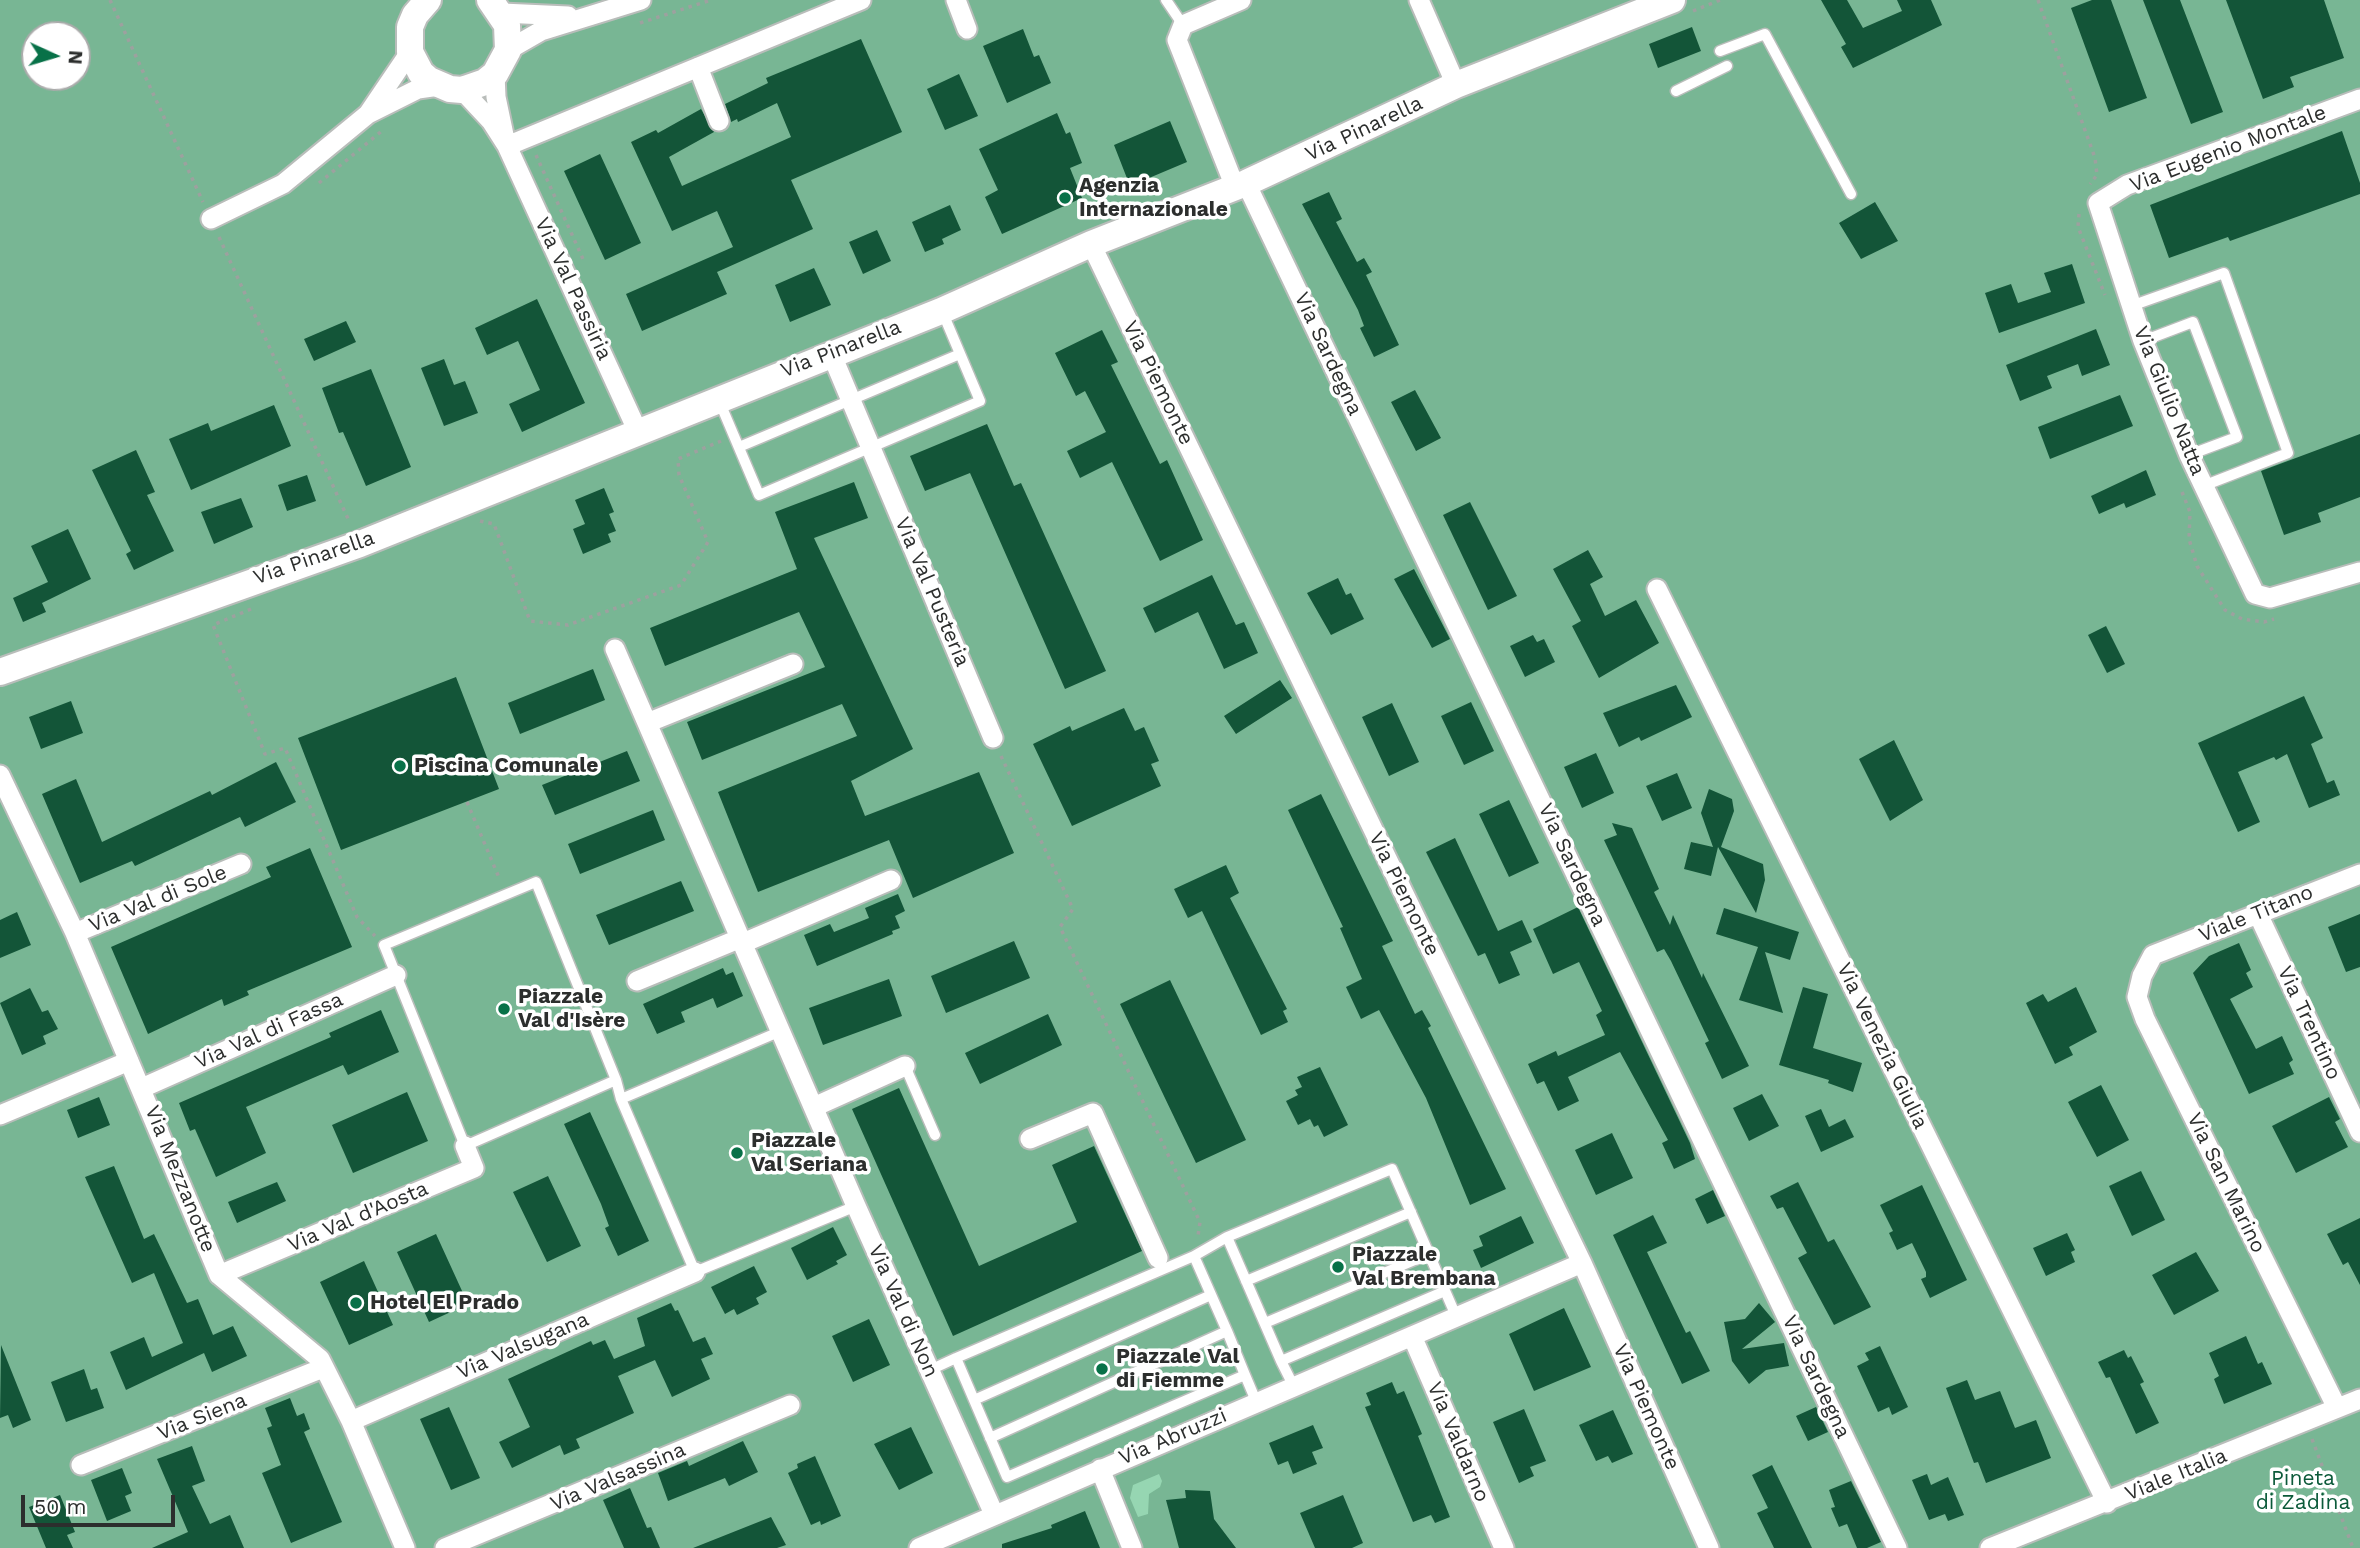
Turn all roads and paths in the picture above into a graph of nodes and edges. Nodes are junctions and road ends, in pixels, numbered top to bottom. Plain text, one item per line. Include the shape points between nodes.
1 (110, 0) edge
2 (641, 0) edge
3 (711, 0) edge
4 (861, 0) edge
5 (956, 0) edge
6 (1166, 0) edge
7 (1241, 0) edge
8 (1419, 0) edge
9 (1672, 0) edge
10 (419, 5) edge
11 (496, 7) edge
12 (593, 16) junction
13 (635, 24) dead end
14 (1183, 25) junction
15 (967, 29) dead end
16 (508, 50) junction
17 (1720, 51) dead end
18 (410, 52) junction
19 (1727, 66) dead end
20 (698, 67) junction
21 (495, 74) junction
22 (1456, 85) junction
23 (451, 88) junction
24 (1676, 91) dead end
25 (2360, 99) edge
26 (368, 114) junction
27 (719, 121) dead end
28 (385, 128) dead end
29 (527, 138) junction
30 (507, 146) junction
31 (1241, 185) junction
32 (311, 188) dead end
33 (1851, 194) dead end
34 (2098, 202) joint
35 (214, 227) junction
36 (231, 230) dead end
37 (1091, 244) junction
38 (588, 271) dead end
39 (2131, 306) junction
40 (942, 311) junction
41 (2143, 341) junction
42 (831, 353) junction
43 (960, 354) junction
44 (718, 398) junction
45 (851, 400) junction
46 (638, 432) junction
47 (735, 436) junction
48 (739, 447) junction
49 (871, 447) junction
50 (2189, 455) junction
51 (2203, 485) junction
52 (475, 521) dead end
53 (359, 544) junction
54 (2360, 572) edge
55 (1657, 589) dead end
56 (263, 605) dead end
57 (615, 649) dead end
58 (793, 664) dead end
59 (0, 672) edge
60 (647, 723) junction
61 (993, 738) joint
62 (0, 775) edge
63 (467, 802) dead end
64 (241, 864) dead end
65 (2360, 874) edge
66 (891, 880) dead end
67 (501, 881) dead end
68 (2258, 914) junction
69 (75, 933) junction
70 (742, 941) junction
71 (384, 945) junction
72 (2153, 956) joint
73 (396, 975) junction
74 (637, 981) dead end
75 (780, 1031) junction
76 (129, 1061) junction
77 (905, 1066) joint
78 (616, 1080) junction
79 (142, 1088) junction
80 (621, 1099) junction
81 (814, 1107) junction
82 (0, 1115) edge
83 (2360, 1132) edge
84 (935, 1135) dead end
85 (1030, 1139) dead end
86 (465, 1146) junction
87 (856, 1206) junction
88 (1411, 1212) junction
89 (1227, 1237) junction
90 (1198, 1241) dead end
91 (1429, 1254) junction
92 (1194, 1256) junction
93 (1158, 1258) dead end
94 (1582, 1263) junction
95 (695, 1272) junction
96 (219, 1275) junction
97 (1246, 1281) junction
98 (1445, 1290) junction
99 (1211, 1295) junction
100 (1456, 1316) junction
101 (1265, 1323) junction
102 (1227, 1331) junction
103 (1412, 1336) junction
104 (956, 1358) junction
105 (1281, 1361) junction
106 (323, 1368) junction
107 (930, 1370) junction
108 (1245, 1375) junction
109 (1293, 1385) junction
110 (1266, 1393) junction
111 (2360, 1399) edge
112 (974, 1400) junction
113 (790, 1405) dead end
114 (2337, 1408) junction
115 (351, 1421) junction
116 (2305, 1421) junction
117 (990, 1438) junction
118 (81, 1465) dead end
119 (1100, 1469) junction
120 (2106, 1503) junction
121 (994, 1514) junction
122 (932, 1546) edge
123 (401, 1547) edge
124 (445, 1548) edge
125 (1132, 1548) edge
126 (1503, 1548) edge
127 (1709, 1548) edge
128 (1897, 1548) edge
129 (1990, 1548) edge
130 (2353, 1548) edge

1 - 35 path
2 - 12 street
3 - 13 path
4 - 20 street
5 - 15 street
6 - 14 lane
7 - 14 street
8 - 22 street
9 - 22 street, Via Pinarella
10 - 18 street via 410,27
11 - 12 street
11 - 16 street via 507,25
12 - 16 street via 541,31
14 - 31 street, Via Sardegna via 1177,40
16 - 21 street
17 - 33 lane via 1765,34
18 - 23 street via 421,72
18 - 26 street
19 - 24 lane
20 - 27 street
20 - 29 street
21 - 23 street via 474,87
21 - 30 street, Via Val Passiria
22 - 31 street, Via Pinarella
23 - 26 street via 418,89
23 - 30 street, Via Val Passiria via 491,121
25 - 34 street, Via Eugenio Montale via 2127,185
26 - 35 street via 283,184
28 - 32 path
29 - 30 street
29 - 38 path
30 - 46 street, Via Val Passiria
31 - 37 street, Via Pinarella
31 - 128 street, Via Sardegna
34 - 39 street, Via Giulio Natta
35 - 36 path
35 - 53 path
37 - 40 street, Via Pinarella
37 - 94 street, Via Piemonte
39 - 41 street, Via Giulio Natta
39 - 51 lane via 2224,273 2288,453
40 - 42 street, Via Pinarella
40 - 43 lane
41 - 50 street, Via Giulio Natta
41 - 50 lane via 2193,322 2237,437
42 - 44 street, Via Pinarella
42 - 45 street, Via Val Pusteria
43 - 45 lane
43 - 49 lane via 979,401
44 - 46 street, Via Pinarella
44 - 47 lane
45 - 48 lane
45 - 49 street, Via Val Pusteria
46 - 53 street, Via Pinarella
47 - 48 lane
47 - 52 path via 678,459 680,475 708,542 681,585 568,625 530,621 494,524
48 - 49 lane via 759,495
49 - 61 street, Via Val Pusteria
50 - 51 street, Via Giulio Natta
51 - 54 street, Via Giulio Natta via 2255,594 2270,598
53 - 59 street, Via Pinarella
55 - 120 street, Via Venezia Giulia
56 - 71 path via 212,625 265,754 285,748 357,917
57 - 60 street, Via Val di Non
58 - 60 street
60 - 70 street, Via Val di Non
61 - 90 path via 1073,909 1060,927 1200,1222
62 - 69 street, Via Mezzanotte
63 - 67 path
64 - 69 street, Via Val di Sole
65 - 68 street, Viale Titano
66 - 70 street
68 - 72 street, Viale Titano
68 - 83 street, Via Trentino
69 - 76 street, Via Mezzanotte
70 - 74 street
70 - 75 street, Via Val di Non
71 - 73 lane
71 - 78 lane via 536,882
72 - 114 street, Via San Marino via 2137,997 2145,1019
73 - 79 street, Via Val di Fassa
73 - 86 lane
75 - 80 lane
75 - 81 street, Via Val di Non
76 - 79 street, Via Mezzanotte
76 - 82 street
77 - 81 street
77 - 84 lane
78 - 80 lane
78 - 86 lane
79 - 96 street, Via Mezzanotte
80 - 95 lane
81 - 87 street, Via Val di Non
85 - 93 street via 1093,1113
86 - 96 street, Via Val d'Aosta via 474,1168
87 - 95 lane
87 - 107 street, Via Val di Non
88 - 89 lane via 1392,1169
88 - 91 lane
88 - 97 lane
89 - 92 lane
89 - 97 lane
91 - 98 lane
91 - 101 lane
92 - 99 lane
92 - 104 lane
94 - 100 street, Via Abruzzi
94 - 127 street, Via Piemonte
95 - 115 street, Via Valsugana
96 - 106 street, Via Mezzanotte via 320,1359
97 - 101 lane
98 - 100 lane
98 - 105 lane
99 - 102 lane
99 - 112 lane
100 - 103 street, Via Abruzzi
101 - 105 lane
102 - 108 lane
102 - 117 lane
103 - 109 street, Via Abruzzi
103 - 126 street, Via Valdarno
104 - 107 lane
104 - 112 lane
105 - 109 lane
106 - 115 street, Via Mezzanotte
106 - 118 street, Via Siena
107 - 121 street, Via Val di Non
108 - 110 lane
108 - 117 lane via 1007,1477
109 - 110 street, Via Abruzzi
110 - 119 street, Via Abruzzi
111 - 114 street, Viale Italia
112 - 117 lane
113 - 124 street, Via Valsassina
114 - 116 street, Viale Italia
115 - 123 street, Via Mezzanotte
116 - 120 street, Viale Italia
116 - 130 path
119 - 121 street, Via Abruzzi
119 - 125 street
120 - 129 street, Viale Italia
121 - 122 street, Via Abruzzi

